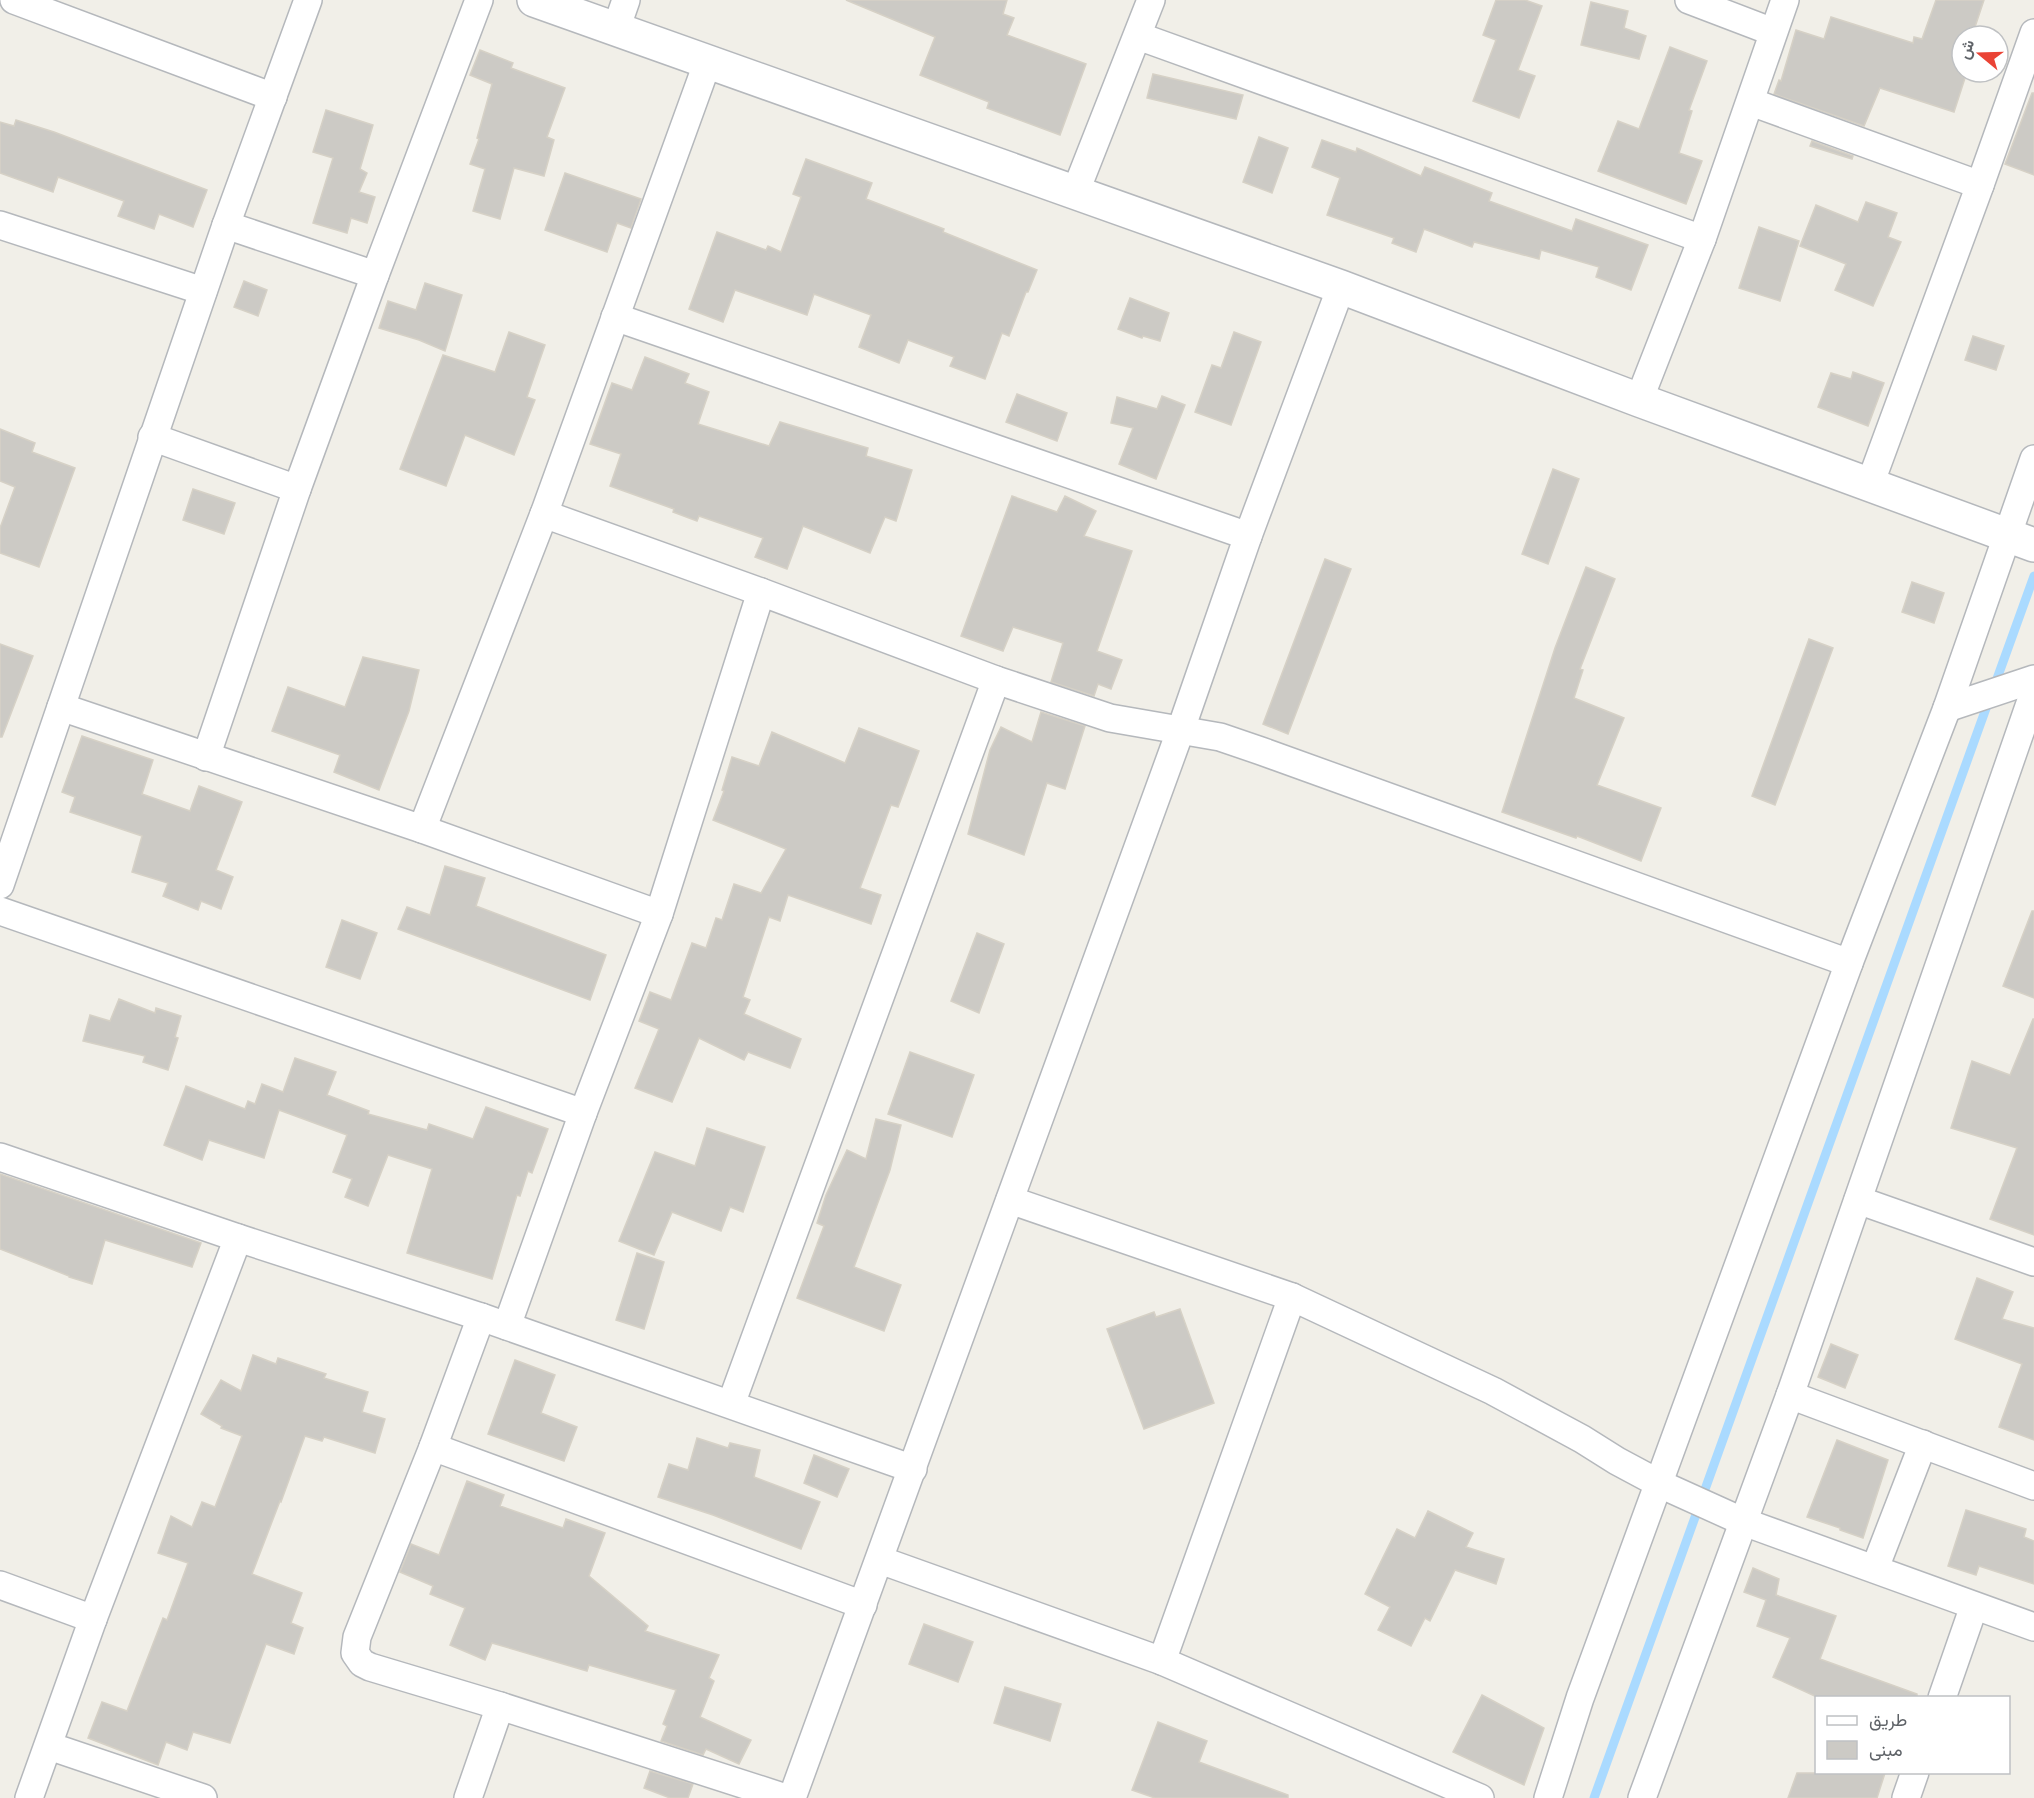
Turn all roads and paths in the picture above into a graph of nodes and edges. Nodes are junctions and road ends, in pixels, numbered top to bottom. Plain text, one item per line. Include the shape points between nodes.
1 (14, 0) edge
2 (308, 0) edge
3 (479, 0) edge
4 (534, 0) edge
5 (1151, 0) edge
6 (1689, 0) edge
7 (1785, 0) edge
8 (621, 14) edge
9 (1773, 32) junction
10 (2034, 33) edge
11 (1138, 36) junction
12 (708, 61) junction
13 (273, 97) junction
14 (1750, 102) junction
15 (1980, 184) junction
16 (1075, 193) junction
17 (0, 225) edge
18 (226, 225) junction
19 (1702, 239) junction
20 (375, 275) junction
21 (1341, 287) junction
22 (203, 291) junction
23 (615, 317) junction
24 (1639, 400) junction
25 (152, 437) junction
26 (2034, 459) edge
27 (1870, 484) junction
28 (297, 489) junction
29 (544, 514) junction
30 (1248, 536) junction
31 (2020, 540) edge
32 (761, 592) junction
33 (2034, 679) edge
34 (996, 680) junction
35 (2034, 692) edge
36 (61, 707) junction
37 (1947, 708) junction
38 (1181, 729) junction
39 (206, 757) junction
40 (422, 830) junction
41 (1, 881) edge
42 (0, 911) edge
43 (659, 914) junction
44 (1849, 963) junction
45 (584, 1113) junction
46 (0, 1157) edge
47 (1010, 1200) junction
48 (1858, 1200) junction
49 (238, 1238) junction
50 (2034, 1262) edge
51 (1292, 1297) junction
52 (481, 1317) junction
53 (507, 1326) junction
54 (1790, 1395) junction
55 (731, 1404) junction
56 (1923, 1444) junction
57 (434, 1447) junction
58 (913, 1468) junction
59 (1660, 1484) junction
60 (2034, 1486) edge
61 (1744, 1522) junction
62 (880, 1560) junction
63 (1875, 1568) junction
64 (0, 1585) edge
65 (863, 1605) junction
66 (1974, 1606) junction
67 (93, 1618) junction
68 (2034, 1627) edge
69 (1162, 1661) junction
70 (1943, 1696) edge
71 (500, 1706) junction
72 (49, 1746) junction
73 (1915, 1774) edge
74 (28, 1798) edge
75 (203, 1798) edge
76 (468, 1798) edge
77 (786, 1798) edge
78 (792, 1798) edge
79 (1480, 1798) edge
80 (1548, 1798) edge
81 (1642, 1798) edge
82 (1906, 1798) edge

1 - 13 street
2 - 13 street
3 - 20 street
4 - 8 street
5 - 11 street
6 - 9 street
7 - 9 street
8 - 12 street
9 - 14 street
10 - 15 street
11 - 16 street
11 - 19 street
12 - 16 street
12 - 23 street
13 - 18 street
14 - 15 street
14 - 19 street
15 - 27 street
16 - 21 street
17 - 22 street
18 - 20 street
18 - 22 street
19 - 24 street
20 - 28 street
21 - 24 street
21 - 30 street
22 - 25 street
23 - 29 street
23 - 30 street
24 - 27 street
25 - 28 street
25 - 36 street
26 - 31 street
27 - 31 street
28 - 39 street
29 - 32 street
29 - 40 street
30 - 38 street
31 - 37 street
32 - 34 street
32 - 43 street
33 - 37 street
34 - 38 street via 1110,718
34 - 55 street
35 - 48 street
36 - 39 street
36 - 41 street
37 - 44 street
38 - 44 street via 1261,751
38 - 47 street
39 - 40 street
40 - 43 street
42 - 45 street
43 - 45 street
44 - 59 street
45 - 53 street
46 - 49 street
47 - 51 street
47 - 58 street
48 - 50 street
48 - 54 street
49 - 52 street
49 - 67 street
51 - 59 street via 1493,1391
51 - 69 street
52 - 53 street
52 - 57 street
53 - 55 street
54 - 56 street
54 - 61 street
55 - 58 street
56 - 60 street
56 - 63 street
57 - 65 street
57 - 71 street via 357,1637 355,1653 370,1667
58 - 62 street
59 - 61 street
59 - 80 street via 1580,1698
61 - 63 street
61 - 81 street
62 - 65 street
62 - 69 street
63 - 66 street
64 - 67 street
65 - 78 street
66 - 68 street
66 - 70 street
67 - 72 street
69 - 79 street
71 - 76 street
71 - 77 street
72 - 74 street
72 - 75 street
73 - 82 street

